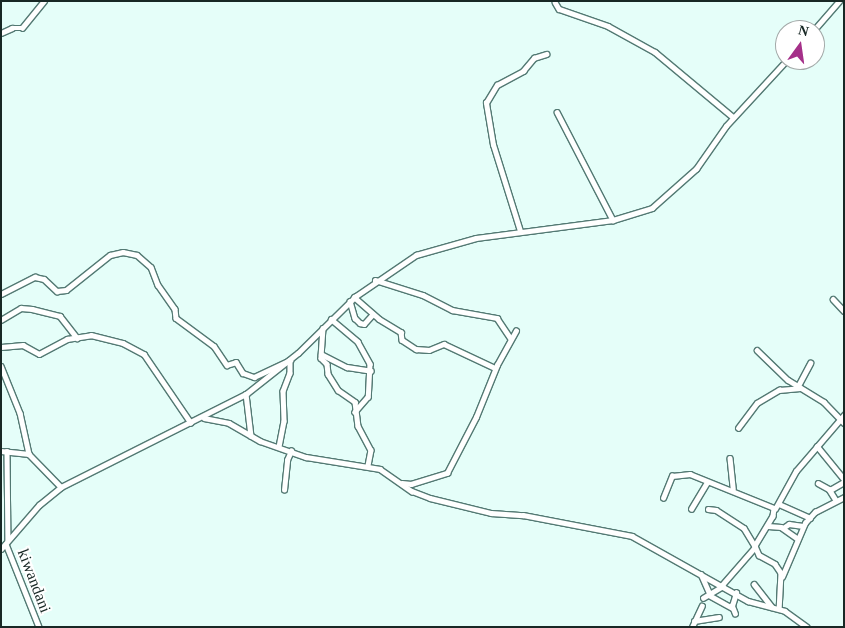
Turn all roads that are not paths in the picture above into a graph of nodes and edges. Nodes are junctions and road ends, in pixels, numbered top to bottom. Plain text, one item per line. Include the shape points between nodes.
1 (44, 1) edge
2 (840, 1) edge
3 (555, 2) edge
4 (823, 20) edge
5 (1, 34) edge
6 (546, 54) dead end
7 (777, 70) edge
8 (556, 112) dead end
9 (733, 117) junction
10 (613, 220) junction
11 (520, 231) junction
12 (375, 280) junction
13 (1, 294) edge
14 (354, 297) junction
15 (833, 299) dead end
16 (350, 301) junction
17 (844, 310) edge
18 (373, 314) junction
19 (331, 319) junction
20 (1, 320) edge
21 (323, 328) junction
22 (516, 331) dead end
23 (78, 339) junction
24 (511, 339) junction
25 (1, 347) edge
26 (757, 350) dead end
27 (321, 354) junction
28 (290, 360) junction
29 (810, 363) dead end
30 (1, 366) edge
31 (495, 368) junction
32 (371, 371) junction
33 (800, 387) junction
34 (246, 394) junction
35 (355, 412) junction
36 (842, 417) edge
37 (203, 418) junction
38 (191, 423) junction
39 (844, 423) edge
40 (738, 428) dead end
41 (251, 436) junction
42 (817, 446) junction
43 (278, 447) junction
44 (4, 451) edge
45 (292, 451) junction
46 (29, 454) junction
47 (730, 458) dead end
48 (368, 465) junction
49 (844, 481) edge
50 (707, 482) junction
51 (402, 483) junction
52 (818, 483) dead end
53 (61, 487) junction
54 (284, 490) dead end
55 (830, 490) junction
56 (734, 491) junction
57 (844, 497) edge
58 (663, 498) dead end
59 (836, 500) junction
60 (779, 504) junction
61 (691, 509) dead end
62 (708, 509) dead end
63 (774, 509) junction
64 (810, 518) junction
65 (768, 526) junction
66 (803, 526) junction
67 (783, 528) junction
68 (797, 538) junction
69 (7, 543) junction
70 (755, 546) junction
71 (1, 549) edge
72 (701, 574) junction
73 (782, 577) junction
74 (754, 584) dead end
75 (723, 585) junction
76 (736, 593) junction
77 (709, 594) junction
78 (703, 598) dead end
79 (702, 606) dead end
80 (772, 607) junction
81 (732, 608) junction
82 (779, 608) junction
83 (735, 614) dead end
84 (719, 617) dead end
85 (694, 621) junction
86 (39, 627) edge
87 (692, 627) edge
88 (807, 627) edge

1 - 5 street via 22,28 12,28
2 - 4 street
3 - 9 street via 559,9 608,26 655,52
6 - 11 street via 534,58 523,71 497,85 486,103 492,145
7 - 9 street
8 - 10 street
9 - 10 street via 696,169 671,193 652,208
10 - 11 street
11 - 12 street via 426,250
12 - 14 street
12 - 24 street via 423,295 452,310 497,318
13 - 28 street via 35,277 44,278 58,291 66,290 110,255 127,252 146,261 175,309 176,318 214,346 226,365 236,362 243,373 254,377
14 - 16 street
14 - 18 street
15 - 17 street
16 - 18 street via 354,318 362,324
16 - 19 street
18 - 31 street via 401,332 402,340 416,350 430,350 444,344
19 - 21 street
19 - 32 street via 358,342
20 - 23 street via 23,308 57,315
21 - 27 street
21 - 28 street
22 - 24 street
23 - 25 street via 66,339 39,354 23,345
23 - 38 street via 98,336 142,352
24 - 31 street
26 - 33 street via 773,369
27 - 32 street via 347,366
27 - 35 street via 338,390 355,402
28 - 34 street
28 - 43 street
29 - 33 street
30 - 46 street via 20,413
31 - 51 street via 479,410 447,473 411,484
32 - 35 street via 366,402
33 - 36 street
33 - 40 street via 779,390 757,403
34 - 37 street
34 - 41 street
35 - 48 street via 371,450
36 - 39 street
36 - 42 street
37 - 38 street
37 - 41 street via 229,423
38 - 53 street
41 - 43 street
42 - 49 street
42 - 60 street via 796,471
43 - 45 street
44 - 46 street
44 - 69 street
45 - 48 street via 311,458
45 - 54 street via 287,460
46 - 53 street
47 - 56 street
48 - 51 street
49 - 55 street
50 - 56 street
50 - 58 street via 695,475 672,476
50 - 61 street
51 - 72 street via 418,494 469,508 632,536
52 - 55 street
53 - 69 street via 39,505
55 - 59 street
56 - 63 street
57 - 59 street
59 - 64 street
60 - 63 street
60 - 64 street
62 - 70 street via 716,510 744,528
63 - 65 street
64 - 66 street
65 - 67 street
65 - 70 street
66 - 67 street via 789,524
66 - 68 street
67 - 68 street
68 - 73 street
69 - 71 street
69 - 86 street, kiwandani
70 - 73 street via 759,555 775,564
70 - 75 street
72 - 75 street
72 - 77 street
73 - 82 street
74 - 80 street
75 - 76 street
75 - 77 street
76 - 80 street via 758,605
76 - 81 street
77 - 78 street
77 - 81 street
79 - 85 street
80 - 82 street
81 - 83 street
82 - 88 street
84 - 85 street
85 - 87 street

